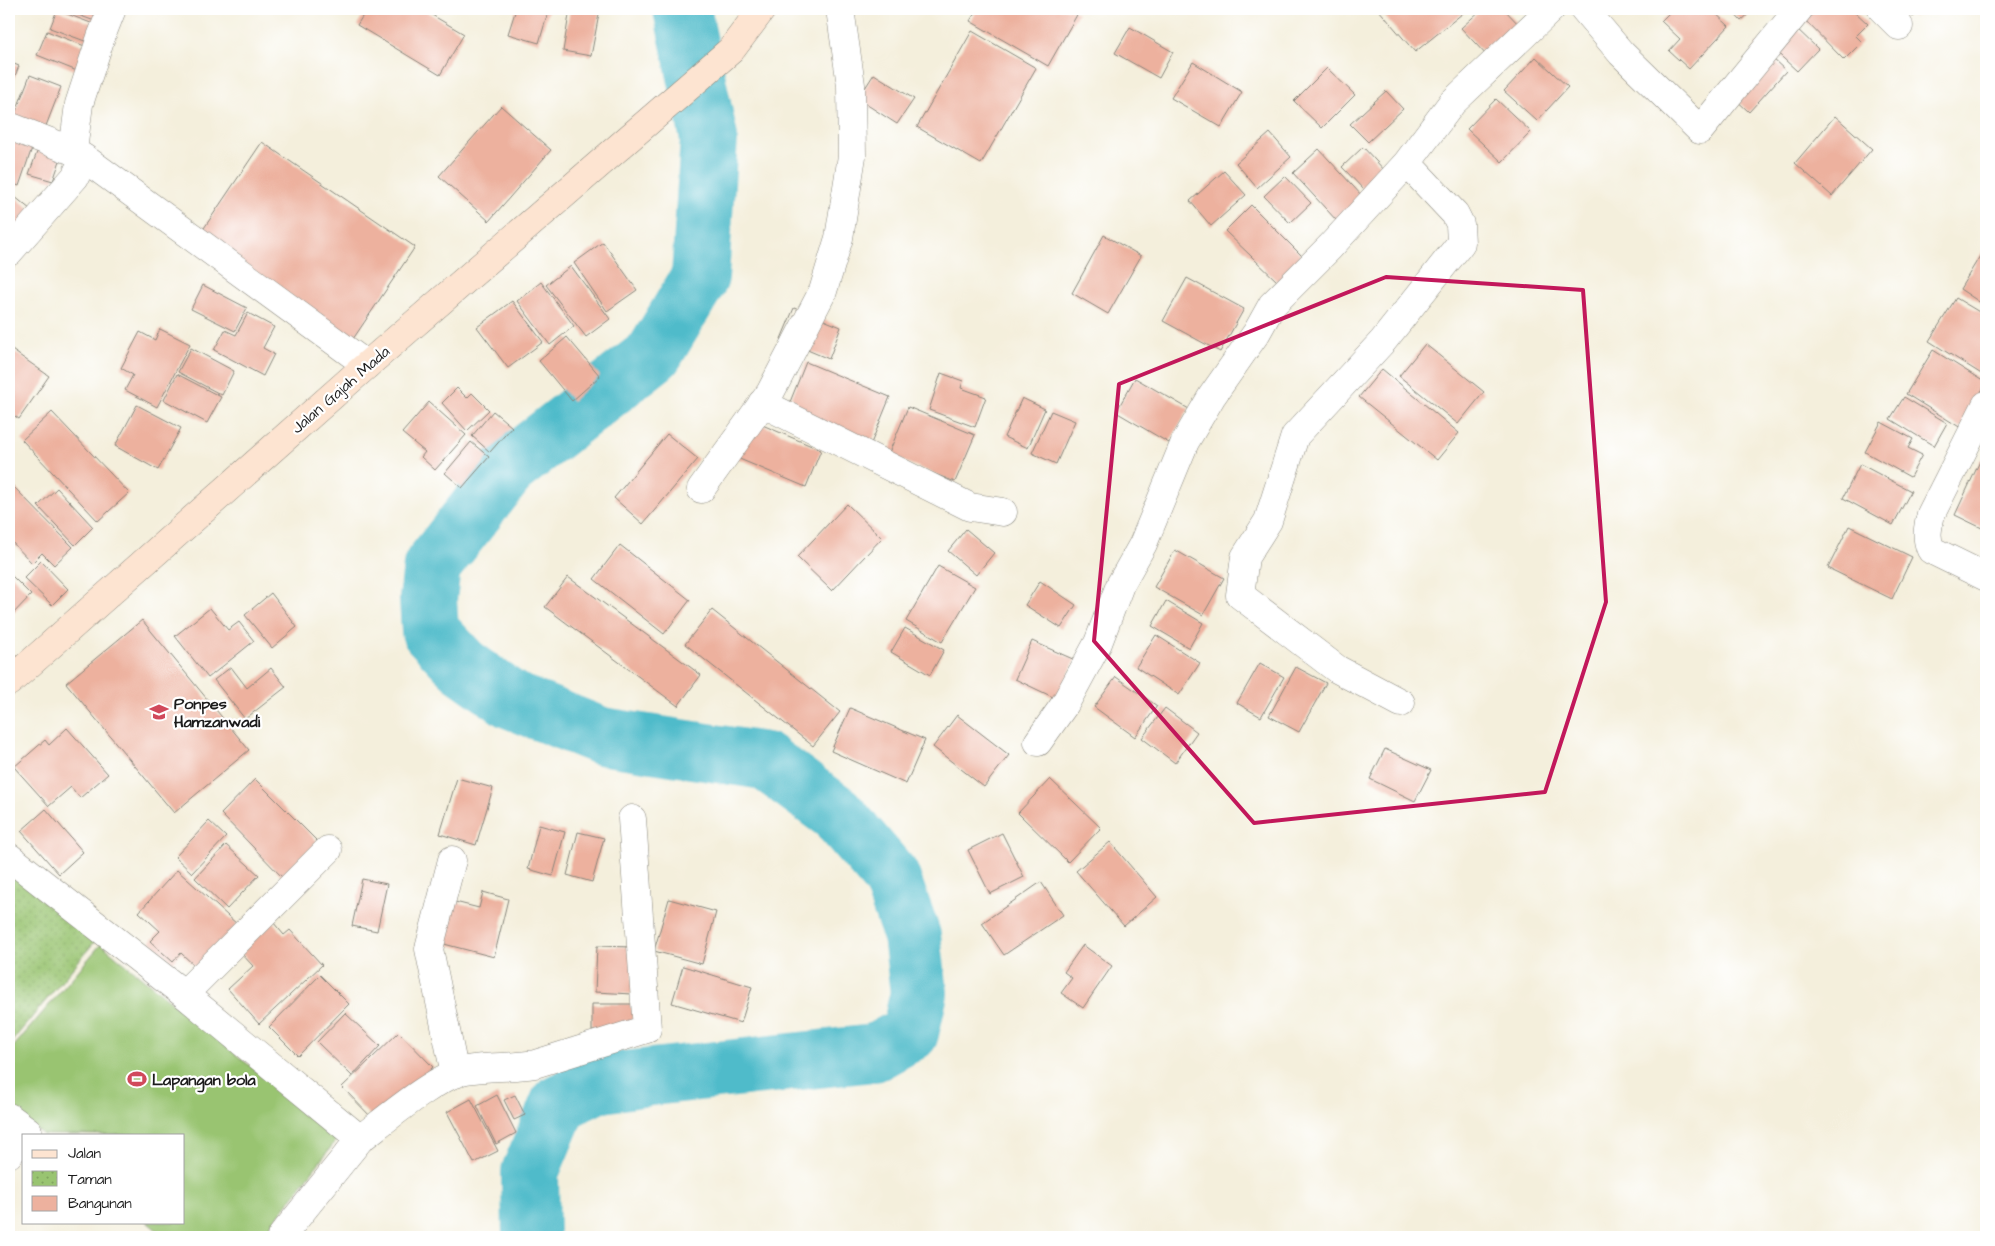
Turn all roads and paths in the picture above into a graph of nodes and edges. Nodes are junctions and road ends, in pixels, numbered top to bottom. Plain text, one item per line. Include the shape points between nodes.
1 (112, 9) edge
2 (762, 9) edge
3 (840, 9) edge
4 (1551, 9) edge
5 (1584, 9) edge
6 (1799, 9) edge
7 (9, 126) edge
8 (79, 154) junction
9 (1407, 163) junction
10 (9, 252) edge
11 (367, 366) junction
12 (762, 402) junction
13 (1986, 405) edge
14 (700, 489) dead end
15 (1002, 512) dead end
16 (1986, 577) edge
17 (9, 682) edge
18 (1401, 703) dead end
19 (1038, 742) dead end
20 (632, 819) dead end
21 (328, 850) dead end
22 (9, 856) edge
23 (452, 860) dead end
24 (184, 994) junction
25 (455, 1074) junction
26 (9, 1117) edge
27 (25, 1134) edge
28 (22, 1138) edge
29 (360, 1139) junction
30 (9, 1154) edge
31 (281, 1237) edge

1 - 8 street via 79,104
2 - 11 main road, Jalan Gajah Mada via 731,50
3 - 12 street via 851,85 852,156 839,238 823,291 770,393
4 - 9 street via 1452,104
5 - 6 street via 1621,52 1700,130
7 - 8 street
8 - 10 street via 74,177
8 - 11 street
9 - 18 street via 1456,214 1461,243 1383,341 1295,436 1268,521 1245,557 1240,595 1337,669
9 - 19 street via 1272,305 1212,396 1185,442 1143,544 1120,585 1098,642 1065,704
11 - 17 main road, Jalan Gajah Mada
12 - 14 street
12 - 15 street via 970,507
13 - 16 street via 1931,514 1927,530 1927,541 1932,550
20 - 25 street via 647,1029 535,1064 465,1070
21 - 24 street
22 - 24 street
23 - 25 street via 429,948
24 - 29 street
25 - 29 street via 427,1089
26 - 27 street via 28,1131
28 - 30 street
29 - 31 street

